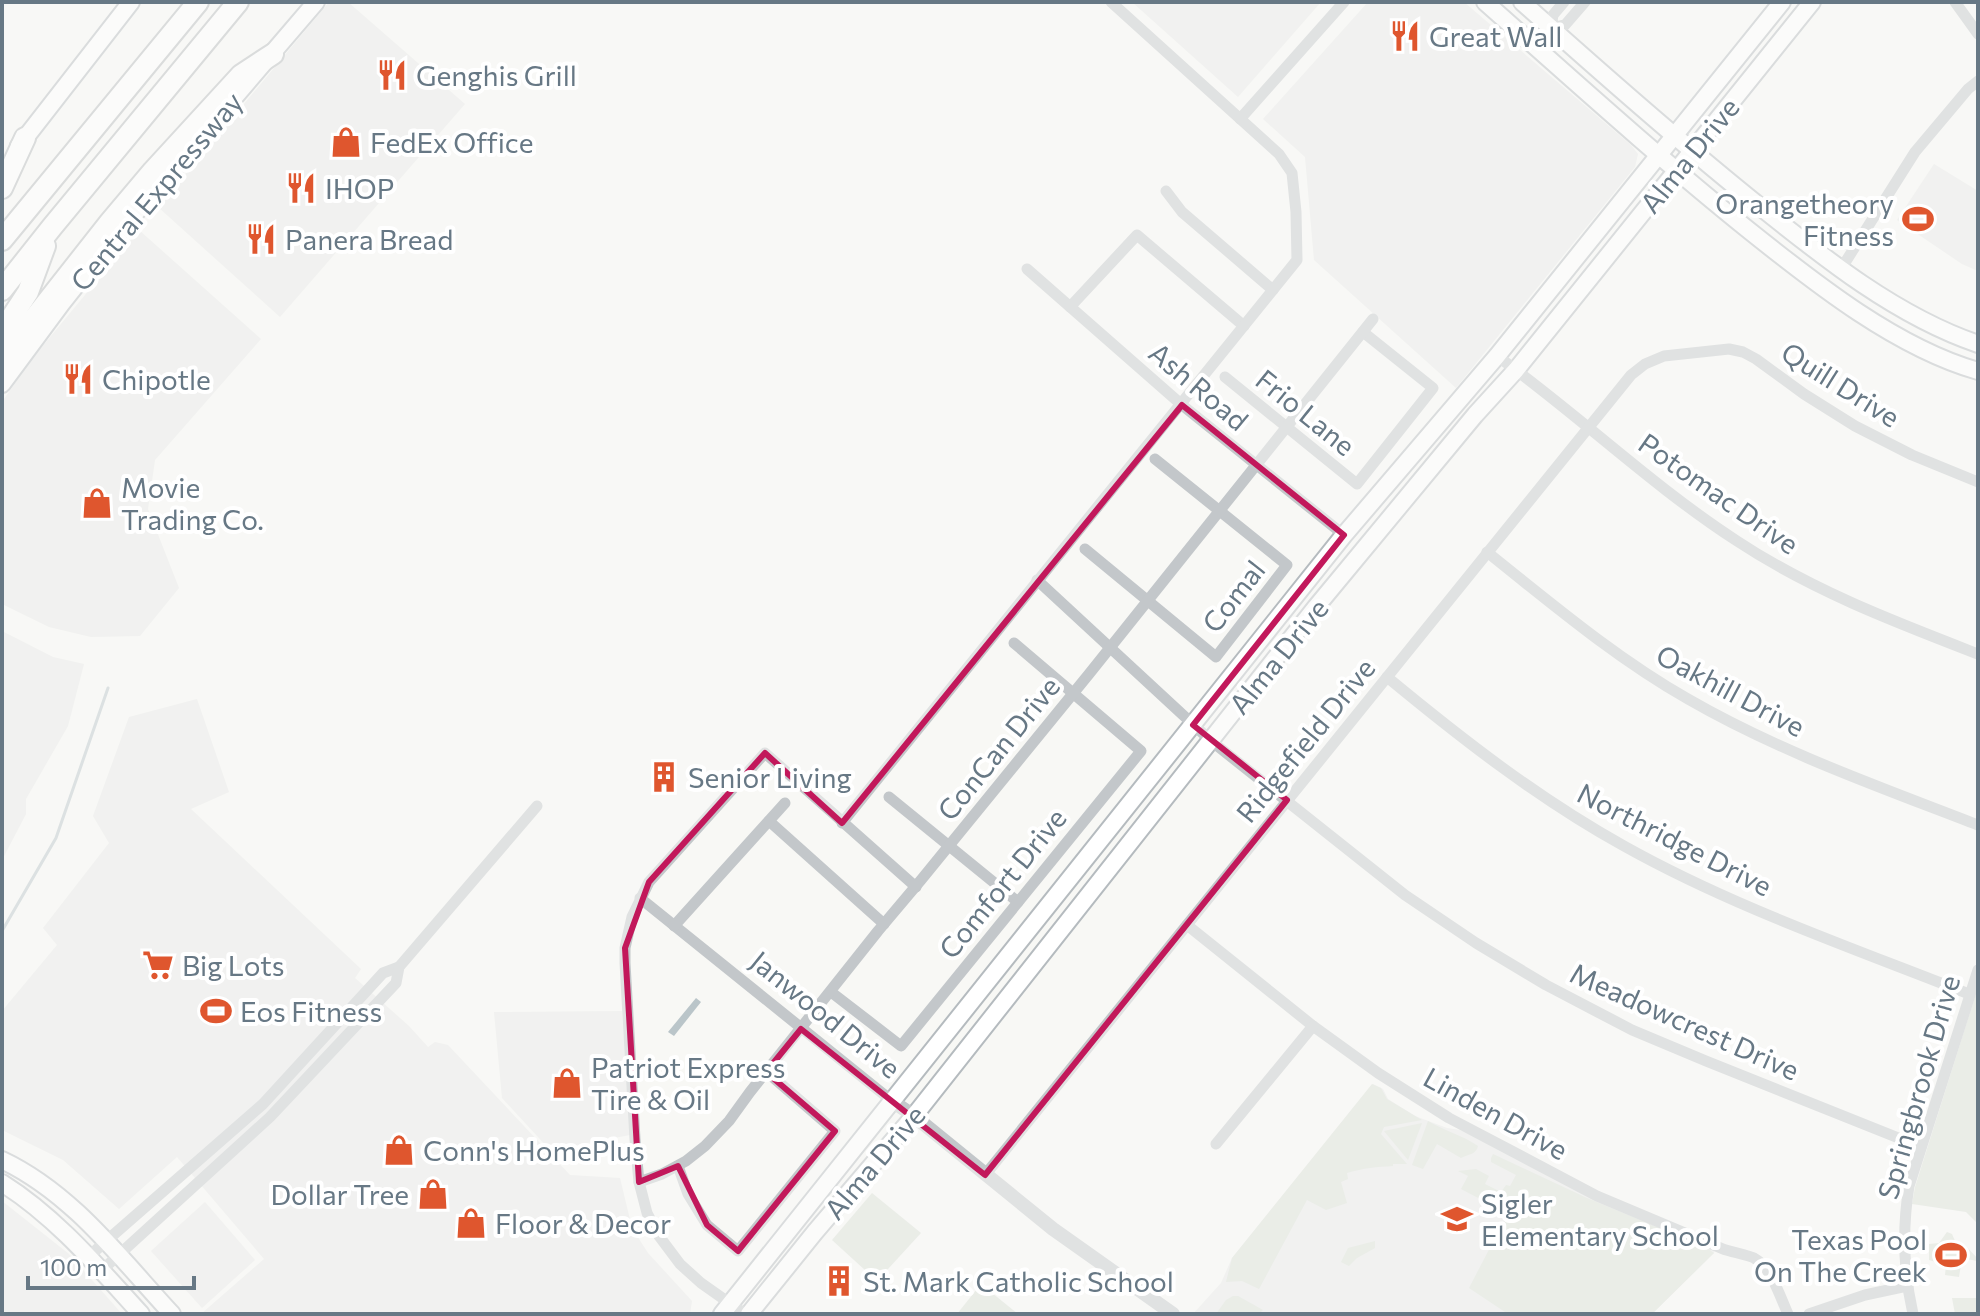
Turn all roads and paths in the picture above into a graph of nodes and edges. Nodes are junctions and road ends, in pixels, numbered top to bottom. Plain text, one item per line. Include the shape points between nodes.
1 (131, 2) edge
2 (198, 2) edge
3 (238, 2) edge
4 (316, 2) edge
5 (1111, 2) edge
6 (1344, 2) edge
7 (1485, 2) edge
8 (1522, 2) edge
9 (1564, 2) edge
10 (1585, 2) edge
11 (1782, 2) edge
12 (1812, 2) edge
13 (1955, 2) edge
14 (1551, 28) junction
15 (1978, 34) edge
16 (1534, 46) junction
17 (273, 54) junction
18 (1978, 81) edge
19 (1240, 119) junction
20 (1673, 136) junction
21 (25, 138) junction
22 (1691, 152) junction
23 (1658, 156) junction
24 (2, 167) edge
25 (1676, 172) junction
26 (2, 188) edge
27 (1166, 191) dead end
28 (52, 227) junction
29 (2, 240) edge
30 (1027, 269) dead end
31 (1841, 269) junction
32 (1826, 289) junction
33 (2, 290) edge
34 (1273, 290) junction
35 (1070, 307) junction
36 (1373, 319) dead end
37 (1244, 326) junction
38 (2, 332) edge
39 (1363, 332) junction
40 (1978, 344) edge
41 (1675, 354) joint
42 (1497, 356) junction
43 (2, 359) edge
44 (1516, 370) junction
45 (1978, 371) edge
46 (1225, 377) dead end
47 (2, 384) edge
48 (1182, 405) junction
49 (1286, 427) junction
50 (1588, 428) junction
51 (1155, 459) dead end
52 (1256, 465) junction
53 (1978, 482) edge
54 (1220, 510) junction
55 (1344, 535) junction
56 (1085, 549) dead end
57 (1487, 552) junction
58 (1037, 580) junction
59 (1147, 601) junction
60 (1014, 643) dead end
61 (1109, 649) junction
62 (1978, 654) edge
63 (1387, 677) junction
64 (1073, 693) junction
65 (1193, 725) junction
66 (1210, 740) junction
67 (889, 797) dead end
68 (1287, 800) junction
69 (785, 803) dead end
70 (537, 806) dead end
71 (769, 821) junction
72 (842, 823) junction
73 (1978, 825) edge
74 (949, 846) junction
75 (916, 887) junction
76 (640, 898) junction
77 (1018, 902) junction
78 (884, 924) junction
79 (1187, 925) junction
80 (674, 926) junction
81 (399, 967) junction
82 (1978, 970) edge
83 (831, 992) junction
84 (1969, 994) junction
85 (1313, 1026) junction
86 (801, 1029) junction
87 (767, 1072) junction
88 (892, 1101) junction
89 (914, 1116) junction
90 (1216, 1144) dead end
91 (1921, 1147) junction
92 (2, 1160) edge
93 (678, 1166) junction
94 (985, 1175) junction
95 (639, 1182) junction
96 (2, 1183) edge
97 (106, 1242) junction
98 (118, 1255) junction
99 (88, 1257) junction
100 (101, 1271) junction
101 (1907, 1286) junction
102 (726, 1309) edge
103 (141, 1314) edge
104 (172, 1314) edge
105 (747, 1314) edge
106 (1173, 1314) edge
107 (1788, 1314) edge
108 (1809, 1314) edge
109 (1913, 1314) edge

1 - 21 main road
2 - 29 highway
3 - 28 highway, Central Expressway
4 - 17 main road, Central Expressway
5 - 19 street
6 - 19 street
7 - 16 main road
8 - 14 main road
9 - 14 street via 1553,15
10 - 14 street via 1565,25
11 - 20 main road, Alma Drive
12 - 22 main road, Alma Drive
13 - 15 street
14 - 16 street
14 - 20 main road
16 - 23 main road
17 - 43 highway via 241,75 153,171
17 - 47 main road, Central Expressway via 108,245
18 - 31 street via 1915,152
19 - 34 street via 1292,173 1297,260
20 - 22 main road
20 - 23 main road, Alma Drive
21 - 24 main road
21 - 26 highway
22 - 25 main road, Alma Drive
22 - 31 main road
23 - 25 main road
23 - 42 main road, Alma Drive
25 - 32 main road
25 - 44 main road, Alma Drive
27 - 34 street via 1182,212
28 - 33 highway, Central Expressway
28 - 38 highway via 28,292
30 - 35 street, Ash Road
31 - 32 main road
31 - 40 main road via 1902,309
32 - 45 main road via 1911,342
34 - 37 street
35 - 37 street via 1137,235
35 - 48 street, Ash Road
36 - 39 street, ConCan Drive
37 - 48 street
39 - 49 street, ConCan Drive
39 - 49 street, Frio Lane via 1433,388 1357,484
41 - 50 street, Ridgefield Drive via 1631,375
41 - 53 street, Quill Drive via 1743,352 1855,426
42 - 44 street, Potomac Drive
42 - 55 main road, Alma Drive
44 - 50 street, Potomac Drive
44 - 66 main road, Alma Drive
46 - 49 street, Frio Lane
48 - 52 street, Ash Road
48 - 58 street
49 - 52 street, ConCan Drive
50 - 57 street, Ridgefield Drive
50 - 62 street, Potomac Drive via 1752,551 1860,607
51 - 54 street
52 - 54 street, ConCan Drive
52 - 55 street, Ash Road
54 - 59 street, ConCan Drive
54 - 59 street, Comal via 1287,565 1216,657
55 - 65 main road, Alma Drive
56 - 59 street
57 - 63 street, Ridgefield Drive
57 - 73 street, Oakhill Drive via 1581,627 1686,698 1798,754
58 - 61 street, Meadowcrest Drive
58 - 72 street
59 - 61 street, ConCan Drive
60 - 64 street
61 - 64 street, ConCan Drive
61 - 65 street, Meadowcrest Drive
63 - 68 street, Ridgefield Drive
63 - 84 street, Northridge Drive via 1489,758 1623,846 1744,904
64 - 74 street, ConCan Drive
64 - 77 street, Comfort Drive via 1141,751
65 - 66 street, Meadowcrest Drive
65 - 88 main road, Alma Drive
66 - 68 street, Meadowcrest Drive
66 - 89 main road, Alma Drive
67 - 74 street
68 - 79 street, Ridgefield Drive
68 - 91 street, Meadowcrest Drive via 1405,895 1546,985 1632,1030
69 - 71 street
70 - 81 street
71 - 78 street
71 - 80 street
72 - 75 street
72 - 76 street via 765,753
74 - 75 street, ConCan Drive
74 - 77 street
75 - 78 street, ConCan Drive
76 - 80 street, Janwood Drive
76 - 95 street via 625,948
77 - 83 street, Comfort Drive via 901,1046
78 - 83 street, ConCan Drive
79 - 85 street, Linden Drive
79 - 94 street, Ridgefield Drive
80 - 86 street, Janwood Drive
81 - 97 street via 383,973 263,1104
81 - 98 street via 396,983 289,1097
82 - 84 street, Springbrook Drive
83 - 86 street, ConCan Drive
84 - 91 street, Springbrook Drive
85 - 90 street
85 - 107 street, Linden Drive via 1449,1118 1597,1196 1753,1257 1772,1279
86 - 87 street, ConCan Drive
86 - 88 street, Janwood Drive
87 - 93 street, ConCan Drive via 729,1121
87 - 93 street via 835,1131 738,1251 707,1225
88 - 89 street, Janwood Drive
88 - 102 main road, Alma Drive
89 - 94 street, Janwood Drive
89 - 105 main road, Alma Drive
91 - 101 street, Springbrook Drive via 1904,1216
92 - 97 main road via 50,1189
93 - 95 street, ConCan Drive
94 - 106 street, Janwood Drive
95 - 102 street via 659,1236
96 - 99 main road via 64,1231
97 - 98 main road
97 - 99 street
98 - 100 street
98 - 104 main road
99 - 100 main road
100 - 103 main road
101 - 108 street
101 - 109 street, Springbrook Drive
102 - 105 street

